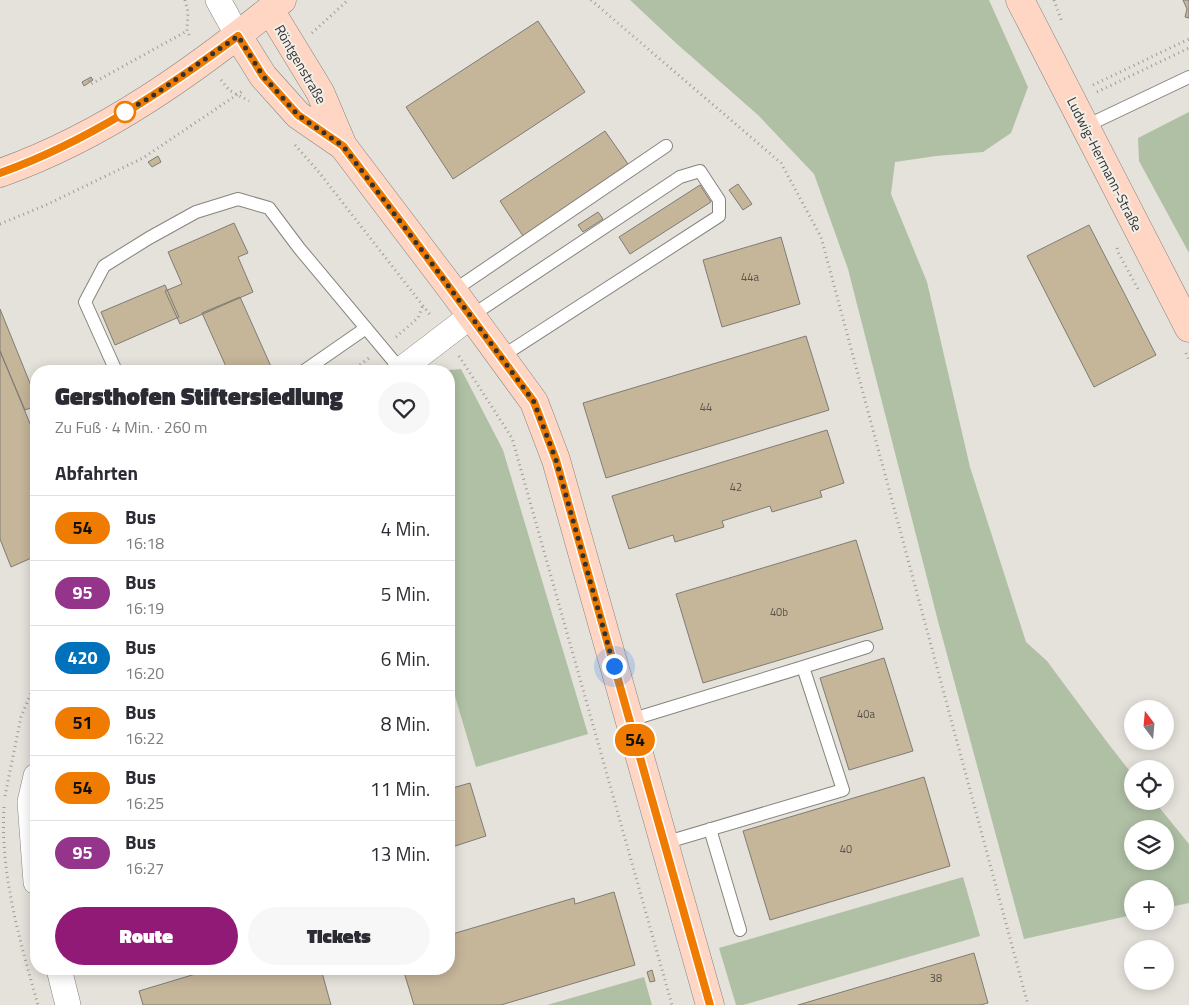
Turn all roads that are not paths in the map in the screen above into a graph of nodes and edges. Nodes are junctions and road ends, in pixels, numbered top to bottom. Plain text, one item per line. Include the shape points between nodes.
1 (218, 0) edge
2 (1020, 0) edge
3 (272, 3) edge
4 (238, 36) junction
5 (1189, 77) edge
6 (1086, 126) junction
7 (343, 146) junction
8 (666, 146) dead end
9 (0, 173) edge
10 (453, 291) junction
11 (471, 316) junction
12 (366, 328) junction
13 (1189, 328) edge
14 (501, 358) junction
15 (113, 365) edge
16 (313, 365) edge
17 (395, 365) edge
18 (408, 365) edge
19 (867, 647) dead end
20 (803, 667) junction
21 (630, 720) junction
22 (710, 829) junction
23 (664, 843) junction
24 (740, 930) dead end
25 (60, 975) edge
26 (68, 1005) edge
27 (710, 1005) edge

1 - 4 street
2 - 6 street, Ludwig-Hermann-Straße
3 - 4 street
3 - 7 street, Röntgenstraße via 294,50 320,92
4 - 7 street, Röntgenstraße via 263,76 298,115
4 - 9 street via 151,97 75,141
5 - 6 lane
6 - 13 street, Ludwig-Hermann-Straße
7 - 10 street, Röntgenstraße
8 - 10 lane
10 - 11 street, Röntgenstraße
11 - 14 street, Röntgenstraße
11 - 14 lane via 680,177 700,171 719,200 719,216
11 - 18 street
12 - 15 lane via 298,248 269,208 238,199 196,212 104,266 85,302
12 - 16 lane
12 - 17 lane
14 - 21 street, Röntgenstraße via 534,402 556,460
19 - 20 lane
20 - 21 lane
20 - 22 lane via 843,790
21 - 23 street, Röntgenstraße
22 - 23 lane
22 - 24 lane
23 - 27 street, Röntgenstraße
25 - 26 street

